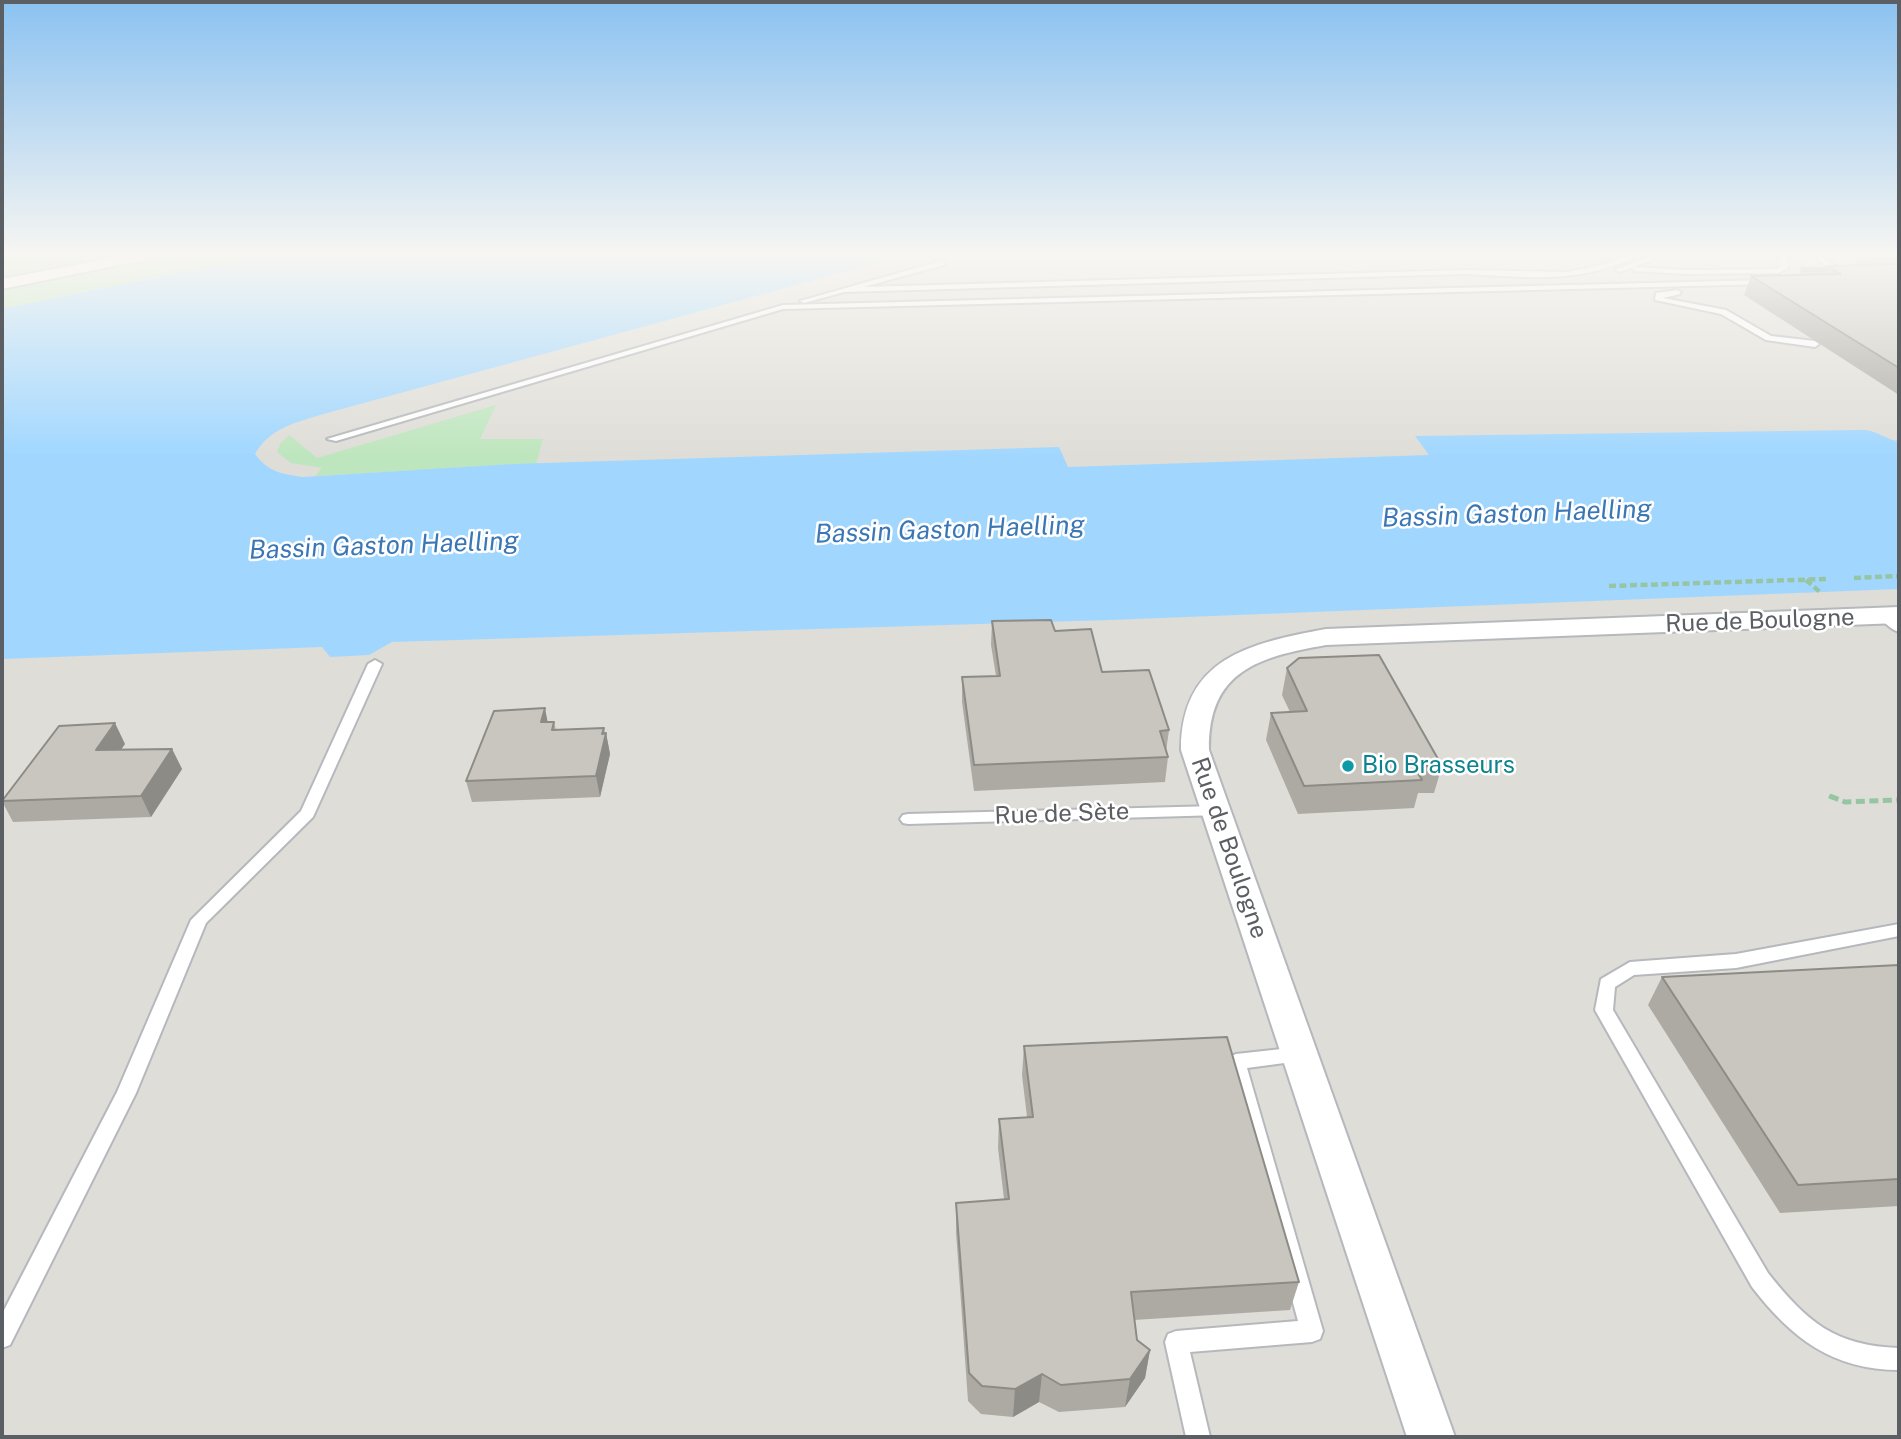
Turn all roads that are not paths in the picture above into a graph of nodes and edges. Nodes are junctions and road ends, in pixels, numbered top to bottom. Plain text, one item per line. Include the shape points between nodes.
1 (731, 322) edge
2 (1741, 322) edge
3 (1815, 344) edge
4 (331, 439) dead end
5 (1895, 620) edge
6 (375, 664) dead end
7 (1216, 811) junction
8 (908, 819) dead end
9 (1899, 930) edge
10 (1300, 1055) junction
11 (2, 1338) edge
12 (1899, 1359) edge
13 (1198, 1437) edge
14 (1432, 1437) edge

1 - 4 lane
2 - 3 lane via 1769,338
5 - 7 street, Rue de Boulogne via 1326,637 1270,648 1218,677 1199,706 1195,750
6 - 11 lane via 308,813 199,920 126,1093
7 - 8 lane, Rue de Sète
7 - 10 street, Rue de Boulogne
9 - 12 lane via 1736,961 1630,969 1607,984 1604,1010 1760,1280 1784,1313 1816,1338 1856,1355
10 - 13 lane via 1236,1062 1312,1331 1176,1342
10 - 14 street, Rue de Boulogne

